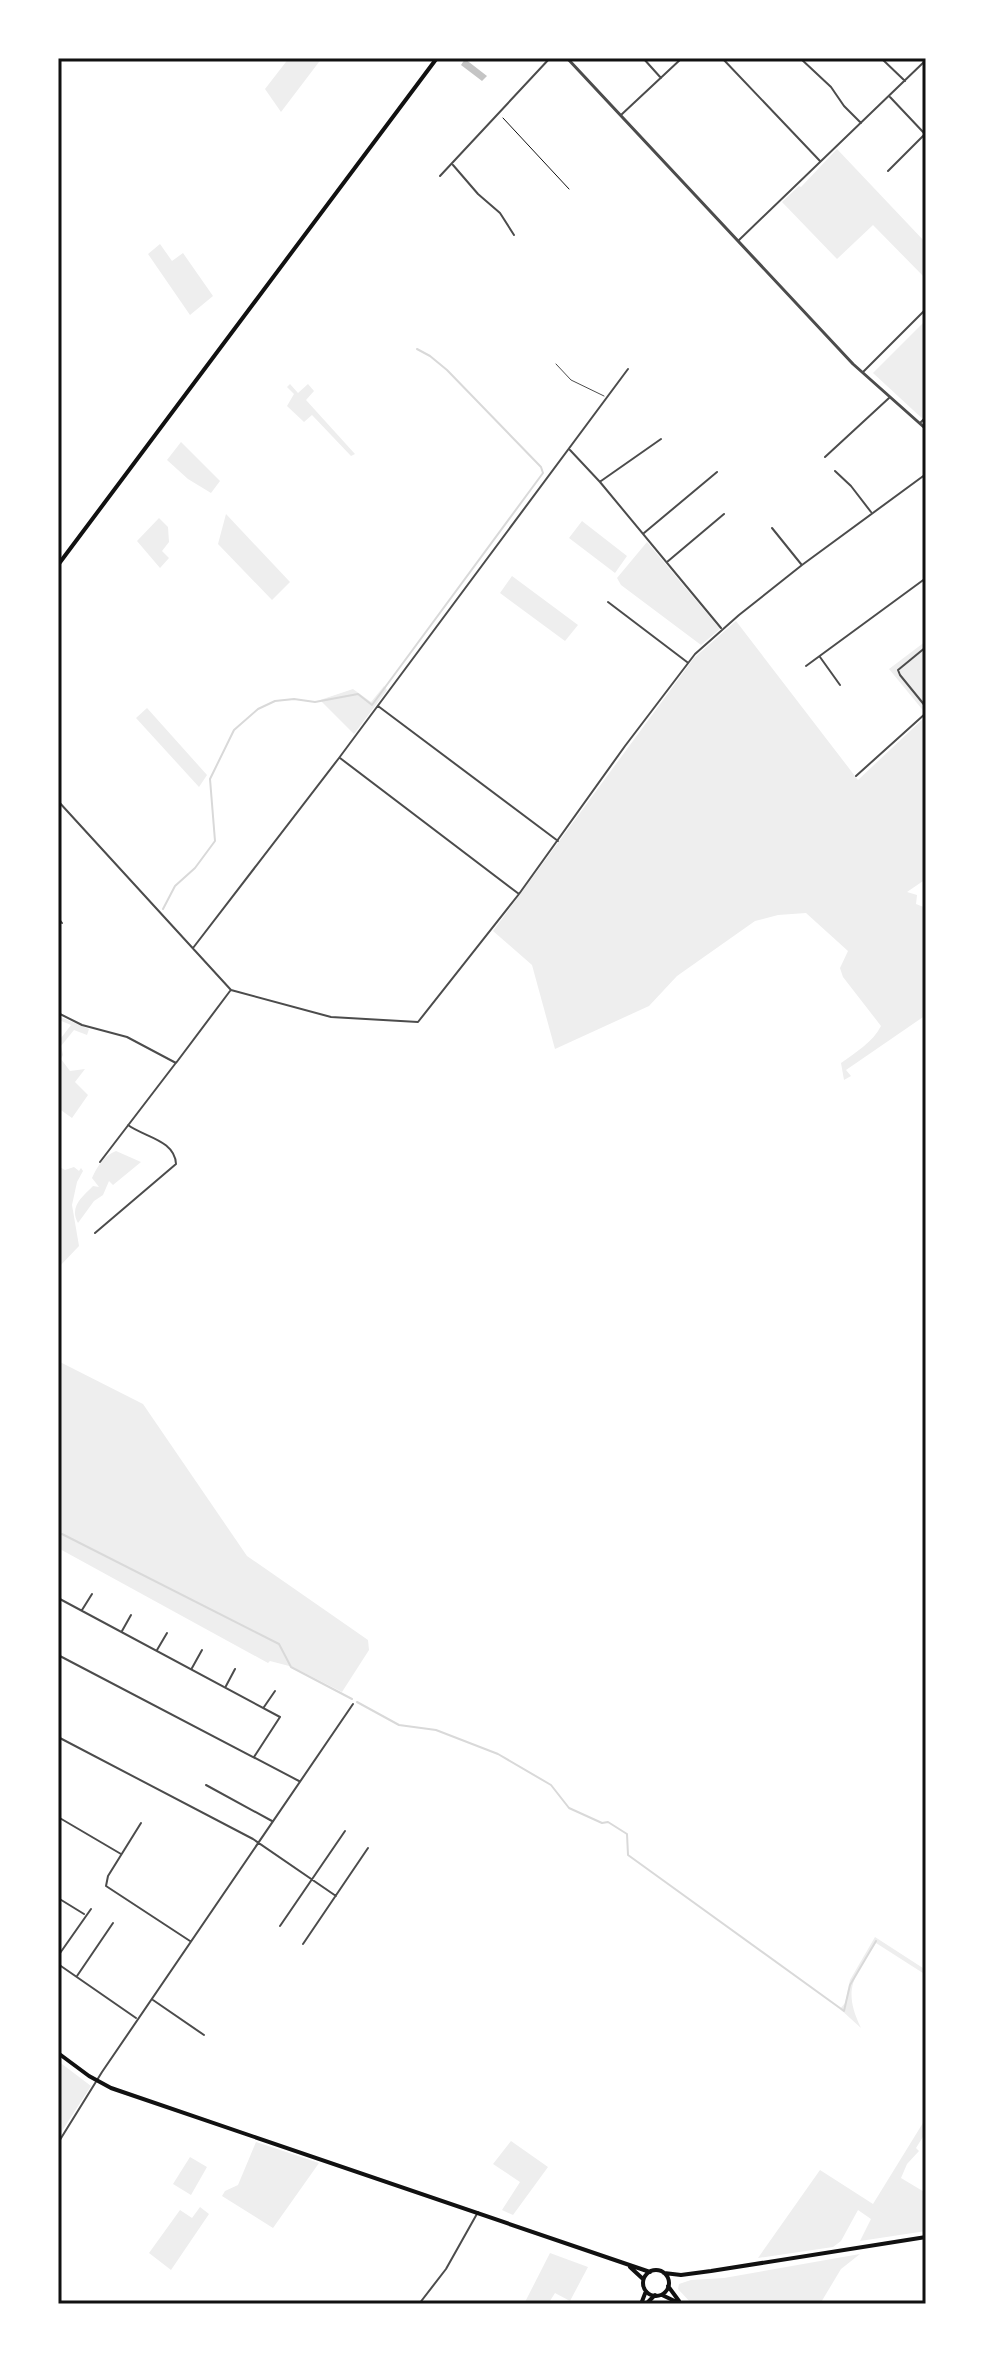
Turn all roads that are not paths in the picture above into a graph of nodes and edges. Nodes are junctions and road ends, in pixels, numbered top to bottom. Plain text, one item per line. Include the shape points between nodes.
1 (437, 58) edge
2 (550, 58) edge
3 (567, 58) edge
4 (643, 58) edge
5 (682, 58) edge
6 (722, 58) edge
7 (800, 58) edge
8 (881, 58) edge
9 (926, 60) edge
10 (661, 78) junction
11 (905, 81) junction
12 (889, 97) junction
13 (620, 115) junction
14 (861, 123) junction
15 (926, 133) edge
16 (820, 162) junction
17 (452, 164) junction
18 (888, 171) dead end
19 (440, 176) dead end
20 (514, 235) dead end
21 (737, 242) junction
22 (926, 309) edge
23 (556, 364) dead end
24 (628, 369) dead end
25 (862, 373) junction
26 (889, 397) junction
27 (607, 398) junction
28 (926, 417) edge
29 (919, 424) junction
30 (926, 429) edge
31 (661, 439) dead end
32 (568, 449) junction
33 (825, 457) dead end
34 (835, 471) dead end
35 (717, 472) dead end
36 (926, 474) edge
37 (600, 482) junction
38 (872, 513) junction
39 (724, 514) dead end
40 (772, 528) dead end
41 (643, 534) junction
42 (666, 562) junction
43 (58, 565) edge
44 (802, 565) junction
45 (926, 578) edge
46 (608, 602) dead end
47 (722, 629) junction
48 (926, 647) edge
49 (819, 656) junction
50 (688, 663) junction
51 (806, 666) dead end
52 (840, 685) dead end
53 (378, 706) junction
54 (926, 707) edge
55 (926, 713) edge
56 (339, 758) junction
57 (856, 776) dead end
58 (58, 802) edge
59 (558, 841) junction
60 (519, 894) junction
61 (58, 918) edge
62 (62, 923) dead end
63 (192, 949) junction
64 (231, 990) junction
65 (58, 1013) edge
66 (176, 1063) junction
67 (128, 1125) junction
68 (100, 1162) dead end
69 (95, 1233) dead end
70 (92, 1594) dead end
71 (58, 1598) edge
72 (82, 1611) junction
73 (131, 1615) dead end
74 (121, 1632) junction
75 (167, 1633) dead end
76 (202, 1650) dead end
77 (157, 1651) junction
78 (58, 1655) edge
79 (191, 1669) junction
80 (235, 1669) dead end
81 (225, 1687) junction
82 (275, 1691) dead end
83 (353, 1704) dead end
84 (264, 1708) junction
85 (58, 1737) edge
86 (254, 1757) junction
87 (300, 1781) junction
88 (206, 1785) dead end
89 (58, 1817) edge
90 (273, 1822) junction
91 (141, 1823) dead end
92 (345, 1831) dead end
93 (258, 1843) junction
94 (368, 1848) dead end
95 (122, 1855) junction
96 (312, 1879) junction
97 (336, 1896) junction
98 (58, 1898) edge
99 (91, 1909) dead end
100 (86, 1916) junction
101 (113, 1923) dead end
102 (280, 1926) dead end
103 (191, 1942) junction
104 (303, 1944) dead end
105 (58, 1956) edge
106 (58, 1964) edge
107 (76, 1977) junction
108 (152, 1999) junction
109 (138, 2019) junction
110 (204, 2035) dead end
111 (58, 2053) edge
112 (96, 2080) junction
113 (58, 2143) edge
114 (478, 2211) junction
115 (926, 2237) edge
116 (630, 2267) junction
117 (650, 2272) junction
118 (664, 2273) junction
119 (681, 2275) junction
120 (644, 2282) junction
121 (668, 2285) junction
122 (645, 2289) junction
123 (658, 2295) junction
124 (419, 2304) edge
125 (644, 2304) edge
126 (681, 2304) edge

1 - 43 main road
2 - 17 street
3 - 13 street
4 - 10 street
5 - 10 street
6 - 16 street
7 - 14 street
8 - 11 street
9 - 11 street
10 - 13 street
11 - 12 street
12 - 14 street
12 - 15 street
13 - 21 street
14 - 16 street
15 - 18 street
16 - 21 street
17 - 19 street
17 - 20 street
21 - 25 street
22 - 25 street
23 - 27 lane via 571,380
24 - 27 street
25 - 26 street
26 - 29 street
26 - 33 street
27 - 32 street
28 - 29 street
29 - 30 street
31 - 37 street
32 - 37 street
32 - 53 street
34 - 38 street
35 - 41 street
36 - 38 street
37 - 41 street
38 - 44 street
39 - 42 street
40 - 44 street
41 - 42 street
42 - 47 street
44 - 47 street
45 - 49 street
46 - 50 street
47 - 50 street
48 - 54 street via 898,670
49 - 51 street
49 - 52 street
50 - 59 street
53 - 56 street
53 - 59 street
55 - 57 street
56 - 60 street
56 - 63 street
58 - 63 street
59 - 60 street
60 - 64 street via 420,1021 349,1020
61 - 62 street
63 - 64 street
64 - 66 street
65 - 66 street via 127,1037
66 - 67 street
67 - 68 street
67 - 69 street via 166,1145 176,1164
70 - 72 street
71 - 72 street
72 - 74 street
73 - 74 street
74 - 77 street
75 - 77 street
76 - 79 street
77 - 79 street
78 - 86 street
79 - 81 street
80 - 81 street
81 - 84 street
82 - 84 street
83 - 87 street
84 - 86 street via 280,1717
85 - 93 street
86 - 87 street
87 - 90 street
88 - 90 street
89 - 95 street
90 - 93 street
91 - 95 street
92 - 96 street
93 - 96 street
93 - 103 street
94 - 97 street
95 - 103 street via 106,1881 109,1890
96 - 97 street
96 - 102 street
97 - 104 street
98 - 100 street
99 - 100 street
100 - 105 street
101 - 107 street
103 - 108 street
106 - 107 street
107 - 109 street
108 - 109 street
108 - 110 street
109 - 112 street
111 - 112 main road
112 - 113 street
112 - 114 main road
114 - 116 main road
114 - 124 street via 446,2269
115 - 119 main road
116 - 117 main road
116 - 120 main road
117 - 118 main road
117 - 120 main road
118 - 119 main road
118 - 121 main road
119 - 121 main road
120 - 122 main road
121 - 123 main road
121 - 126 main road
122 - 123 main road
122 - 125 main road
123 - 125 main road
123 - 126 main road

